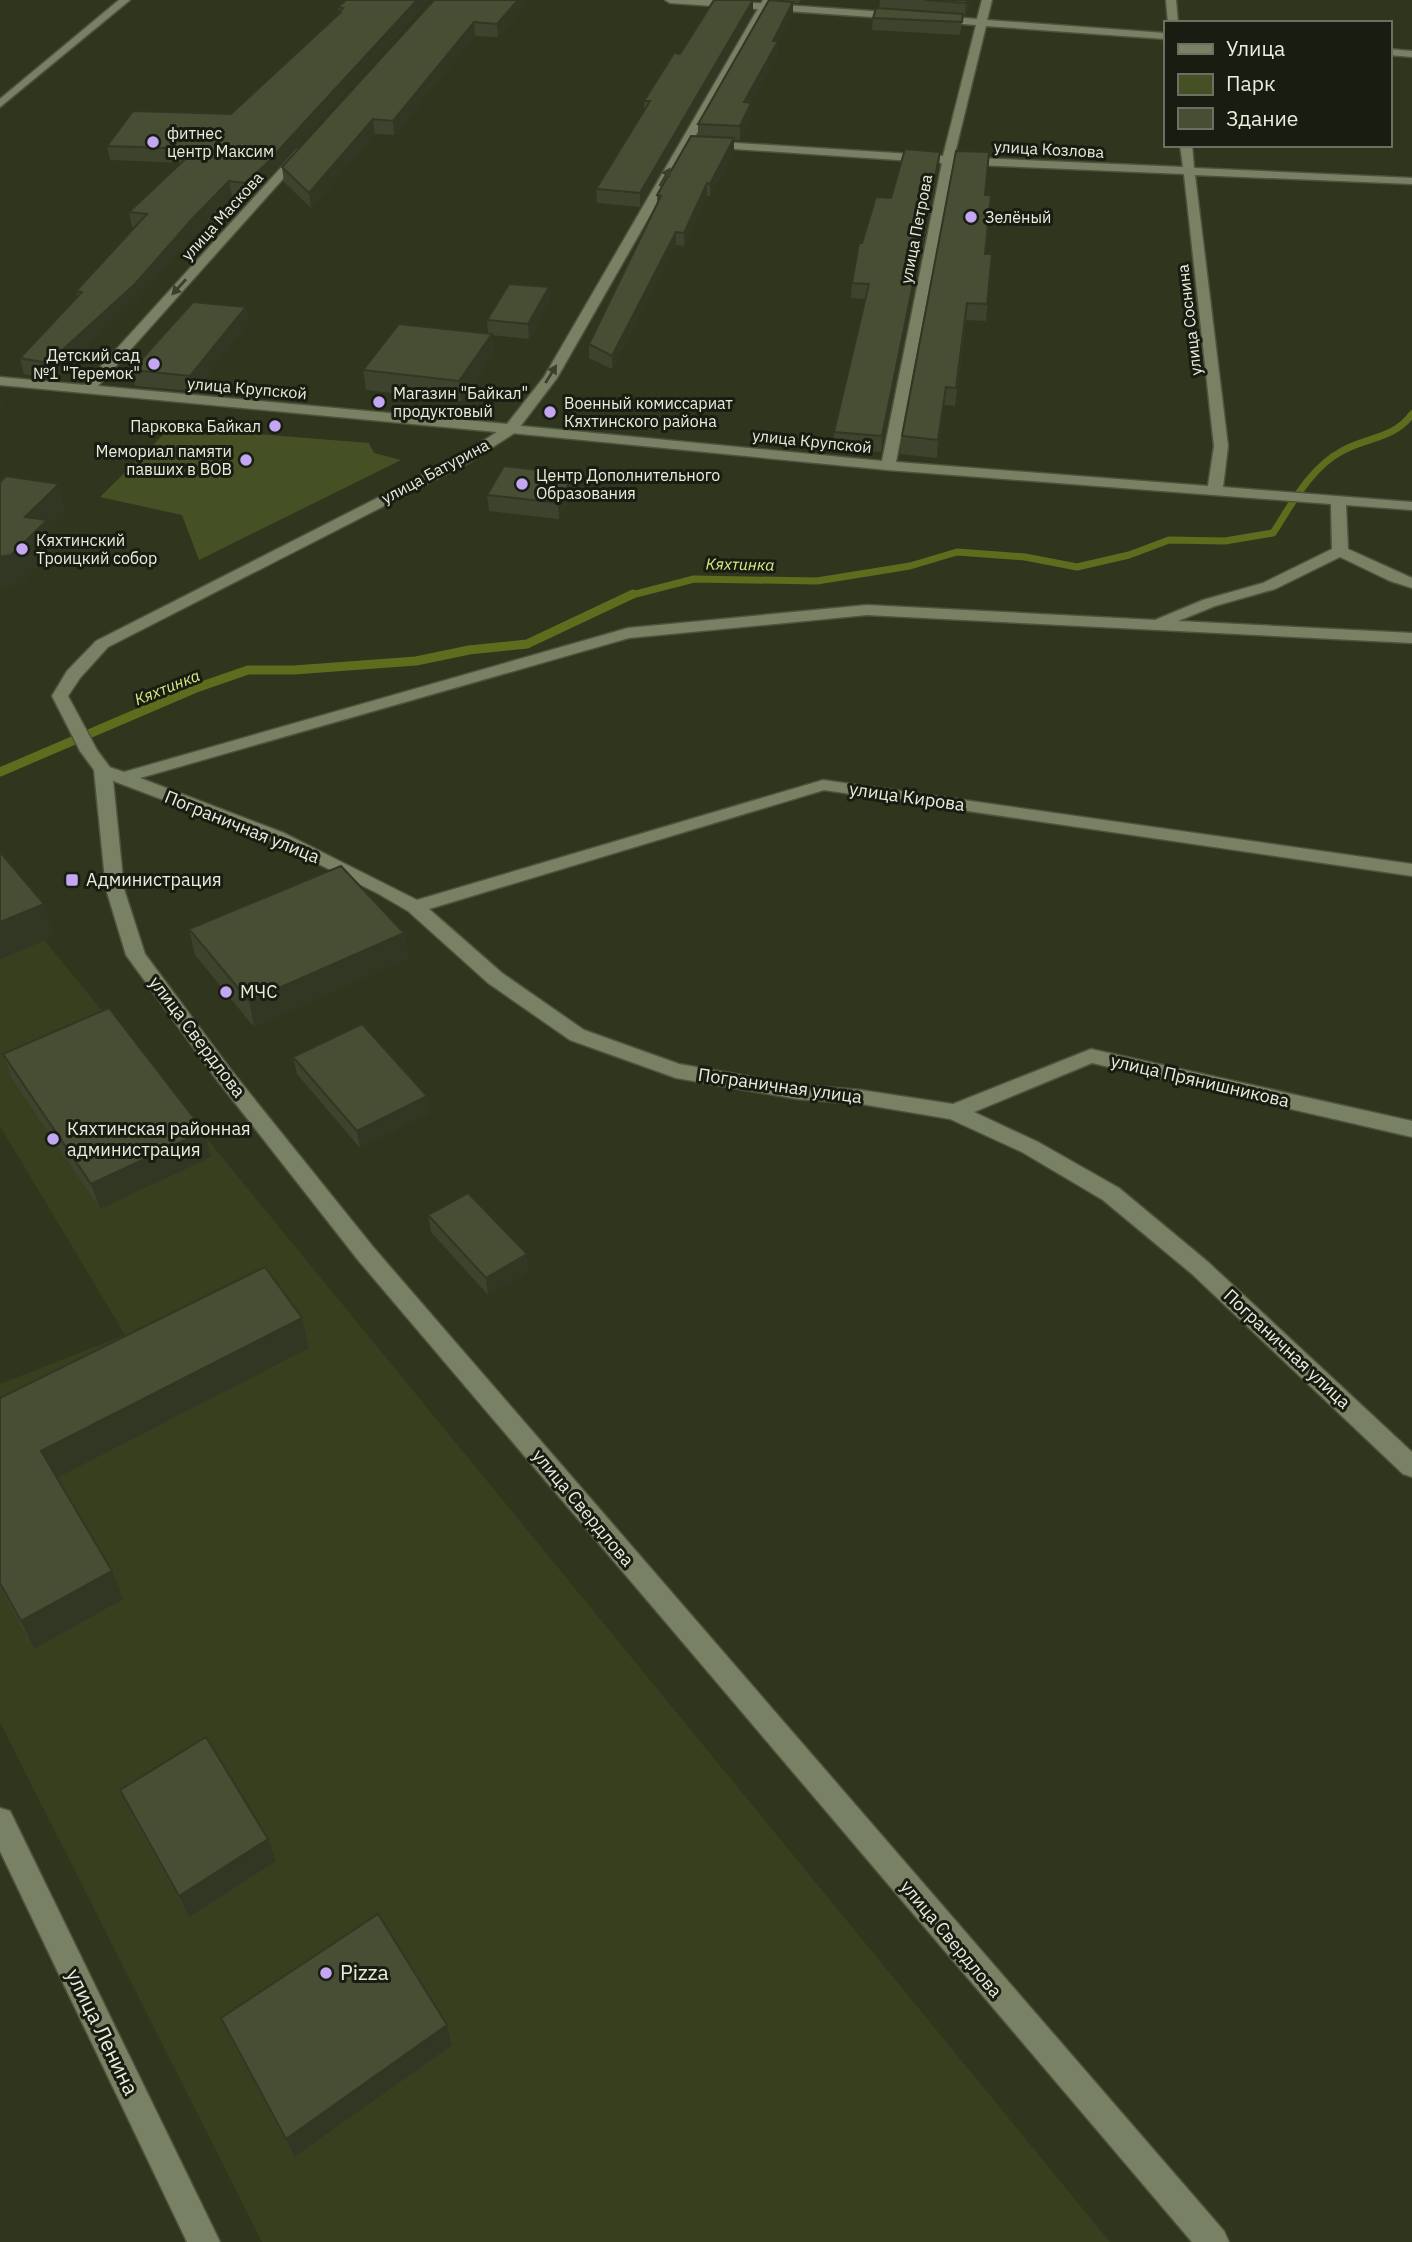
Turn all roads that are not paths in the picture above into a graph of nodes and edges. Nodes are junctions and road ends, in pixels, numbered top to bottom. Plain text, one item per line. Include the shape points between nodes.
1 (125, 0) edge
2 (670, 0) edge
3 (987, 0) edge
4 (1171, 0) edge
5 (766, 3) edge
6 (913, 17) edge
7 (927, 18) edge
8 (1173, 21) edge
9 (981, 22) junction
10 (1164, 36) edge
11 (1391, 52) edge
12 (1412, 54) edge
13 (0, 104) edge
14 (312, 140) edge
15 (686, 142) junction
16 (1186, 147) edge
17 (948, 160) junction
18 (1189, 171) junction
19 (1412, 181) edge
20 (0, 381) edge
21 (86, 391) junction
22 (511, 429) junction
23 (888, 466) junction
24 (1215, 490) junction
25 (1338, 500) junction
26 (1412, 506) edge
27 (1340, 551) junction
28 (1412, 583) edge
29 (1154, 625) junction
30 (1412, 638) edge
31 (68, 713) joint
32 (105, 766) junction
33 (1412, 870) edge
34 (415, 907) junction
35 (954, 1112) junction
36 (1412, 1129) edge
37 (1412, 1467) edge
38 (0, 1821) edge
39 (204, 2242) edge
40 (1213, 2242) edge

1 - 13 street
2 - 5 street
3 - 9 street, улица Петрова
4 - 8 street
5 - 6 street
5 - 15 street, улица Батурина
7 - 9 street
9 - 10 street
9 - 17 street, улица Петрова
11 - 12 street
14 -> 21 street, улица Маскова
15 - 17 street, улица Козлова
22 -> 15 street, улица Батурина via 550,378
16 - 18 street, улица Соснина
17 - 18 street, улица Козлова
17 - 23 street, улица Петрова
18 - 19 street, улица Козлова
18 - 24 street, улица Соснина via 1221,446
20 - 21 street, улица Крупской
21 - 22 street, улица Крупской
22 - 23 street, улица Крупской
22 - 31 street, улица Батурина via 463,460 102,644 60,696
23 - 24 street, улица Крупской
24 - 25 street, улица Крупской
25 - 26 street, улица Крупской
25 - 27 street
27 - 28 street
27 - 29 street via 1269,586
29 - 30 street
29 - 32 street via 867,610 628,633
31 - 32 street, улица Свердлова
32 - 34 street, Пограничная улица via 278,837
32 - 40 street, улица Свердлова via 115,889 136,955 224,1075 366,1254
33 - 34 street, улица Кирова via 823,785
34 - 35 street, Пограничная улица via 530,1003 577,1035 625,1054 676,1071 736,1082
35 - 36 street, улица Прянишникова via 1091,1056
35 - 37 street, Пограничная улица via 1030,1147 1111,1194 1200,1268
38 - 39 street, улица Ленина

